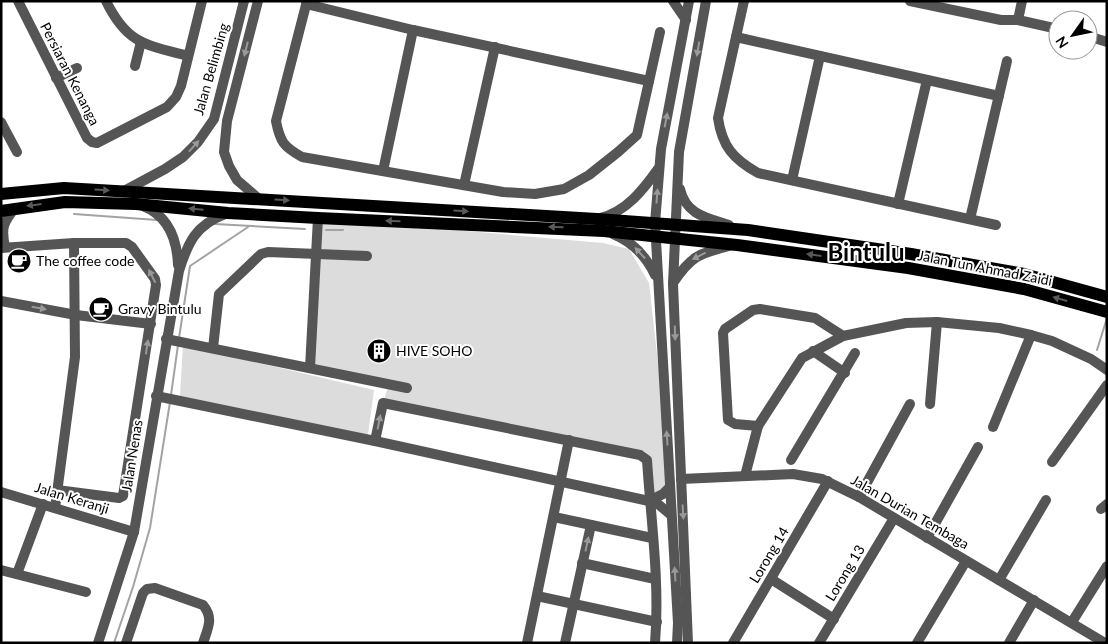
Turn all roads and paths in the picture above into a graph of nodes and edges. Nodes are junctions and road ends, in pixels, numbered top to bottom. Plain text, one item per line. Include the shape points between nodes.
1 (106, 1) edge
2 (202, 1) edge
3 (244, 1) edge
4 (258, 1) edge
5 (672, 1) edge
6 (689, 1) edge
7 (706, 1) edge
8 (744, 1) edge
9 (910, 1) edge
10 (1022, 1) edge
11 (20, 2) edge
12 (307, 3) edge
13 (945, 5) edge
14 (686, 20) junction
15 (1018, 20) junction
16 (1048, 27) edge
17 (413, 30) junction
18 (660, 32) dead end
19 (736, 37) junction
20 (141, 42) junction
21 (495, 47) junction
22 (188, 56) junction
23 (820, 56) junction
24 (1007, 62) dead end
25 (135, 66) dead end
26 (78, 68) dead end
27 (56, 78) junction
28 (927, 80) junction
29 (649, 81) junction
30 (999, 96) junction
31 (1, 122) edge
32 (17, 152) dead end
33 (658, 168) junction
34 (383, 171) junction
35 (678, 176) junction
36 (792, 180) junction
37 (464, 185) junction
38 (124, 191) junction
39 (1, 194) edge
40 (259, 199) junction
41 (136, 204) junction
42 (898, 204) junction
43 (15, 208) junction
44 (1, 211) edge
45 (228, 212) junction
46 (318, 218) junction
47 (598, 219) junction
48 (970, 219) junction
49 (676, 225) junction
50 (996, 225) dead end
51 (655, 229) junction
52 (604, 230) junction
53 (748, 230) junction
54 (676, 238) junction
55 (74, 243) junction
56 (737, 245) junction
57 (3, 247) edge
58 (316, 254) junction
59 (367, 256) dead end
60 (179, 270) junction
61 (673, 284) junction
62 (658, 291) junction
63 (1107, 297) edge
64 (1, 301) edge
65 (1107, 312) edge
66 (76, 315) junction
67 (937, 322) junction
68 (151, 324) junction
69 (1031, 334) junction
70 (843, 336) junction
71 (171, 340) junction
72 (212, 348) junction
73 (812, 351) junction
74 (855, 353) dead end
75 (310, 368) junction
76 (1107, 370) edge
77 (144, 371) junction
78 (161, 372) junction
79 (844, 373) junction
80 (1107, 385) edge
81 (407, 388) dead end
82 (160, 396) junction
83 (910, 404) dead end
84 (930, 404) dead end
85 (758, 426) junction
86 (993, 427) dead end
87 (570, 440) junction
88 (375, 441) junction
89 (978, 447) dead end
90 (791, 460) dead end
91 (1052, 462) dead end
92 (745, 476) junction
93 (681, 479) junction
94 (828, 481) junction
95 (126, 482) junction
96 (561, 482) junction
97 (142, 484) junction
98 (670, 487) junction
99 (57, 490) junction
100 (1, 492) edge
101 (859, 497) junction
102 (1046, 500) dead end
103 (650, 501) junction
104 (43, 504) junction
105 (55, 508) junction
106 (671, 514) junction
107 (554, 517) junction
108 (894, 518) junction
109 (591, 525) junction
110 (134, 532) junction
111 (652, 538) junction
112 (927, 538) junction
113 (966, 561) junction
114 (582, 563) junction
115 (1107, 566) edge
116 (1, 570) edge
117 (17, 574) junction
118 (655, 579) junction
119 (771, 579) junction
120 (999, 580) junction
121 (86, 592) dead end
122 (537, 596) junction
123 (1034, 600) junction
124 (574, 604) junction
125 (834, 619) junction
126 (657, 622) junction
127 (1072, 622) junction
128 (690, 641) edge
129 (98, 643) edge
130 (126, 643) edge
131 (204, 643) edge
132 (526, 643) edge
133 (565, 643) edge
134 (655, 643) edge
135 (677, 643) edge
136 (733, 643) edge
137 (819, 643) edge
138 (917, 643) edge
139 (1009, 643) edge
140 (1105, 643) edge

1 - 20 street via 118,22
2 - 22 street, Persiaran Kenanga
38 -> 3 street, Jalan Belimbing via 183,157 214,119
4 -> 40 street, Jalan Belimbing via 227,121 224,152 237,180
5 - 14 street
6 - 14 street
7 -> 35 street via 679,152
8 - 19 street
9 - 13 street
10 - 15 street
11 - 27 street, Persiaran Kenanga
12 - 17 street
12 - 34 street via 276,121 279,136 288,149 302,157
13 - 15 street via 1001,20
33 -> 14 street
15 - 16 street
17 - 21 street
17 - 34 street
18 - 29 street
19 - 23 street
19 - 36 street via 718,118 721,134 730,152 744,165 758,172
20 - 22 street
20 - 25 street
21 - 29 street
21 - 37 street
22 - 27 street, Persiaran Kenanga via 182,86 168,107 97,143 86,138
23 - 28 street
23 - 36 street
24 - 30 street
26 - 27 street
28 - 30 street
28 - 42 street
29 - 37 street via 637,135 589,175 564,189 535,194
30 - 48 street
31 - 32 street
33 - 47 street via 646,186 625,206
51 -> 33 street
34 - 37 street
35 - 49 street
35 - 53 street via 682,200 694,212 706,219
36 - 42 street
39 -> 38 main road via 64,188
38 - 40 main road
40 -> 47 main road
41 -> 43 main road via 65,202
45 -> 41 main road
41 - 60 street, Jalan Nenas via 153,210 170,228 178,248
42 - 48 street
43 - 44 main road
43 - 57 street via 5,221
45 - 46 main road
45 - 60 street, Jalan Nenas via 214,218 190,239
52 -> 46 main road
46 - 58 street
47 - 51 main road
48 - 50 street
49 - 51 main road, Jalan Tun Ahmad Zaidi
49 - 53 main road, Jalan Tun Ahmad Zaidi
49 - 54 street
51 - 52 main road
51 - 54 main road, Jalan Tun Ahmad Zaidi
51 - 62 street
62 -> 52 street via 655,274 646,258 632,244
53 - 63 main road, Jalan Tun Ahmad Zaidi via 1024,274
54 - 56 main road, Jalan Tun Ahmad Zaidi
54 - 61 street
55 - 57 street
55 - 66 street
68 -> 55 street via 155,280 132,248 126,243
56 -> 61 street via 698,255 686,265
65 -> 56 main road, Jalan Tun Ahmad Zaidi via 1024,289 966,278
58 - 59 street
58 - 72 street via 261,254 219,294
58 - 75 street
60 - 71 street, Jalan Nenas
61 -> 93 street
98 -> 62 street
64 -> 66 street
66 - 68 street
66 - 99 street via 75,357
67 - 69 street
67 - 70 street via 906,323
67 - 84 street
77 -> 68 street
69 - 76 street via 1072,349
69 - 86 street
70 - 73 street
70 - 85 street via 815,318 760,309 753,310 725,329 728,420 735,424
71 - 72 street
71 - 78 street, Jalan Nenas
72 - 75 street
73 - 79 street
73 - 85 street via 802,358
74 - 79 street
75 - 81 street
77 - 78 street
77 - 95 street
78 - 82 street, Jalan Nenas
79 - 90 street
80 - 91 street
82 - 88 street
82 - 97 street, Jalan Nenas
83 - 101 street
85 - 92 street
88 -> 87 street via 383,403
87 - 96 street
87 - 103 street via 640,455 647,460
88 - 96 street
89 - 112 street
92 - 93 street, Jalan Durian Tembaga
92 - 94 street, Jalan Durian Tembaga via 793,474
93 -> 128 street
94 - 101 street, Jalan Durian Tembaga
94 - 119 street, Lorong 14
95 - 97 street
95 - 99 street via 123,496 119,498
96 - 103 street
96 - 107 street
97 - 110 street, Jalan Nenas
98 - 103 street
98 - 106 street
99 - 105 street
100 - 104 street, Jalan Keranji
101 - 108 street, Jalan Durian Tembaga
102 - 120 street
103 - 106 street
103 - 111 street
104 - 105 street, Jalan Keranji
104 - 117 street
105 - 110 street, Jalan Keranji
135 -> 106 street
107 - 109 street
107 - 122 street
108 - 112 street, Jalan Durian Tembaga
108 - 125 street, Lorong 13
109 - 111 street
114 -> 109 street
110 - 129 street, Jalan Nenas
111 - 118 street
112 - 113 street, Jalan Durian Tembaga
113 - 120 street, Jalan Durian Tembaga
113 - 138 street
114 - 118 street
114 - 124 street
115 - 127 street
116 - 117 street
117 - 121 street
118 - 126 street
119 - 125 street
119 - 136 street, Lorong 14
120 - 123 street, Jalan Durian Tembaga
122 - 124 street
122 - 132 street
123 - 127 street, Jalan Durian Tembaga
123 - 139 street
124 - 126 street
124 - 133 street
125 - 137 street, Lorong 13
126 - 134 street
127 - 140 street, Jalan Durian Tembaga
130 - 131 street via 143,593 155,588 203,605 210,622

